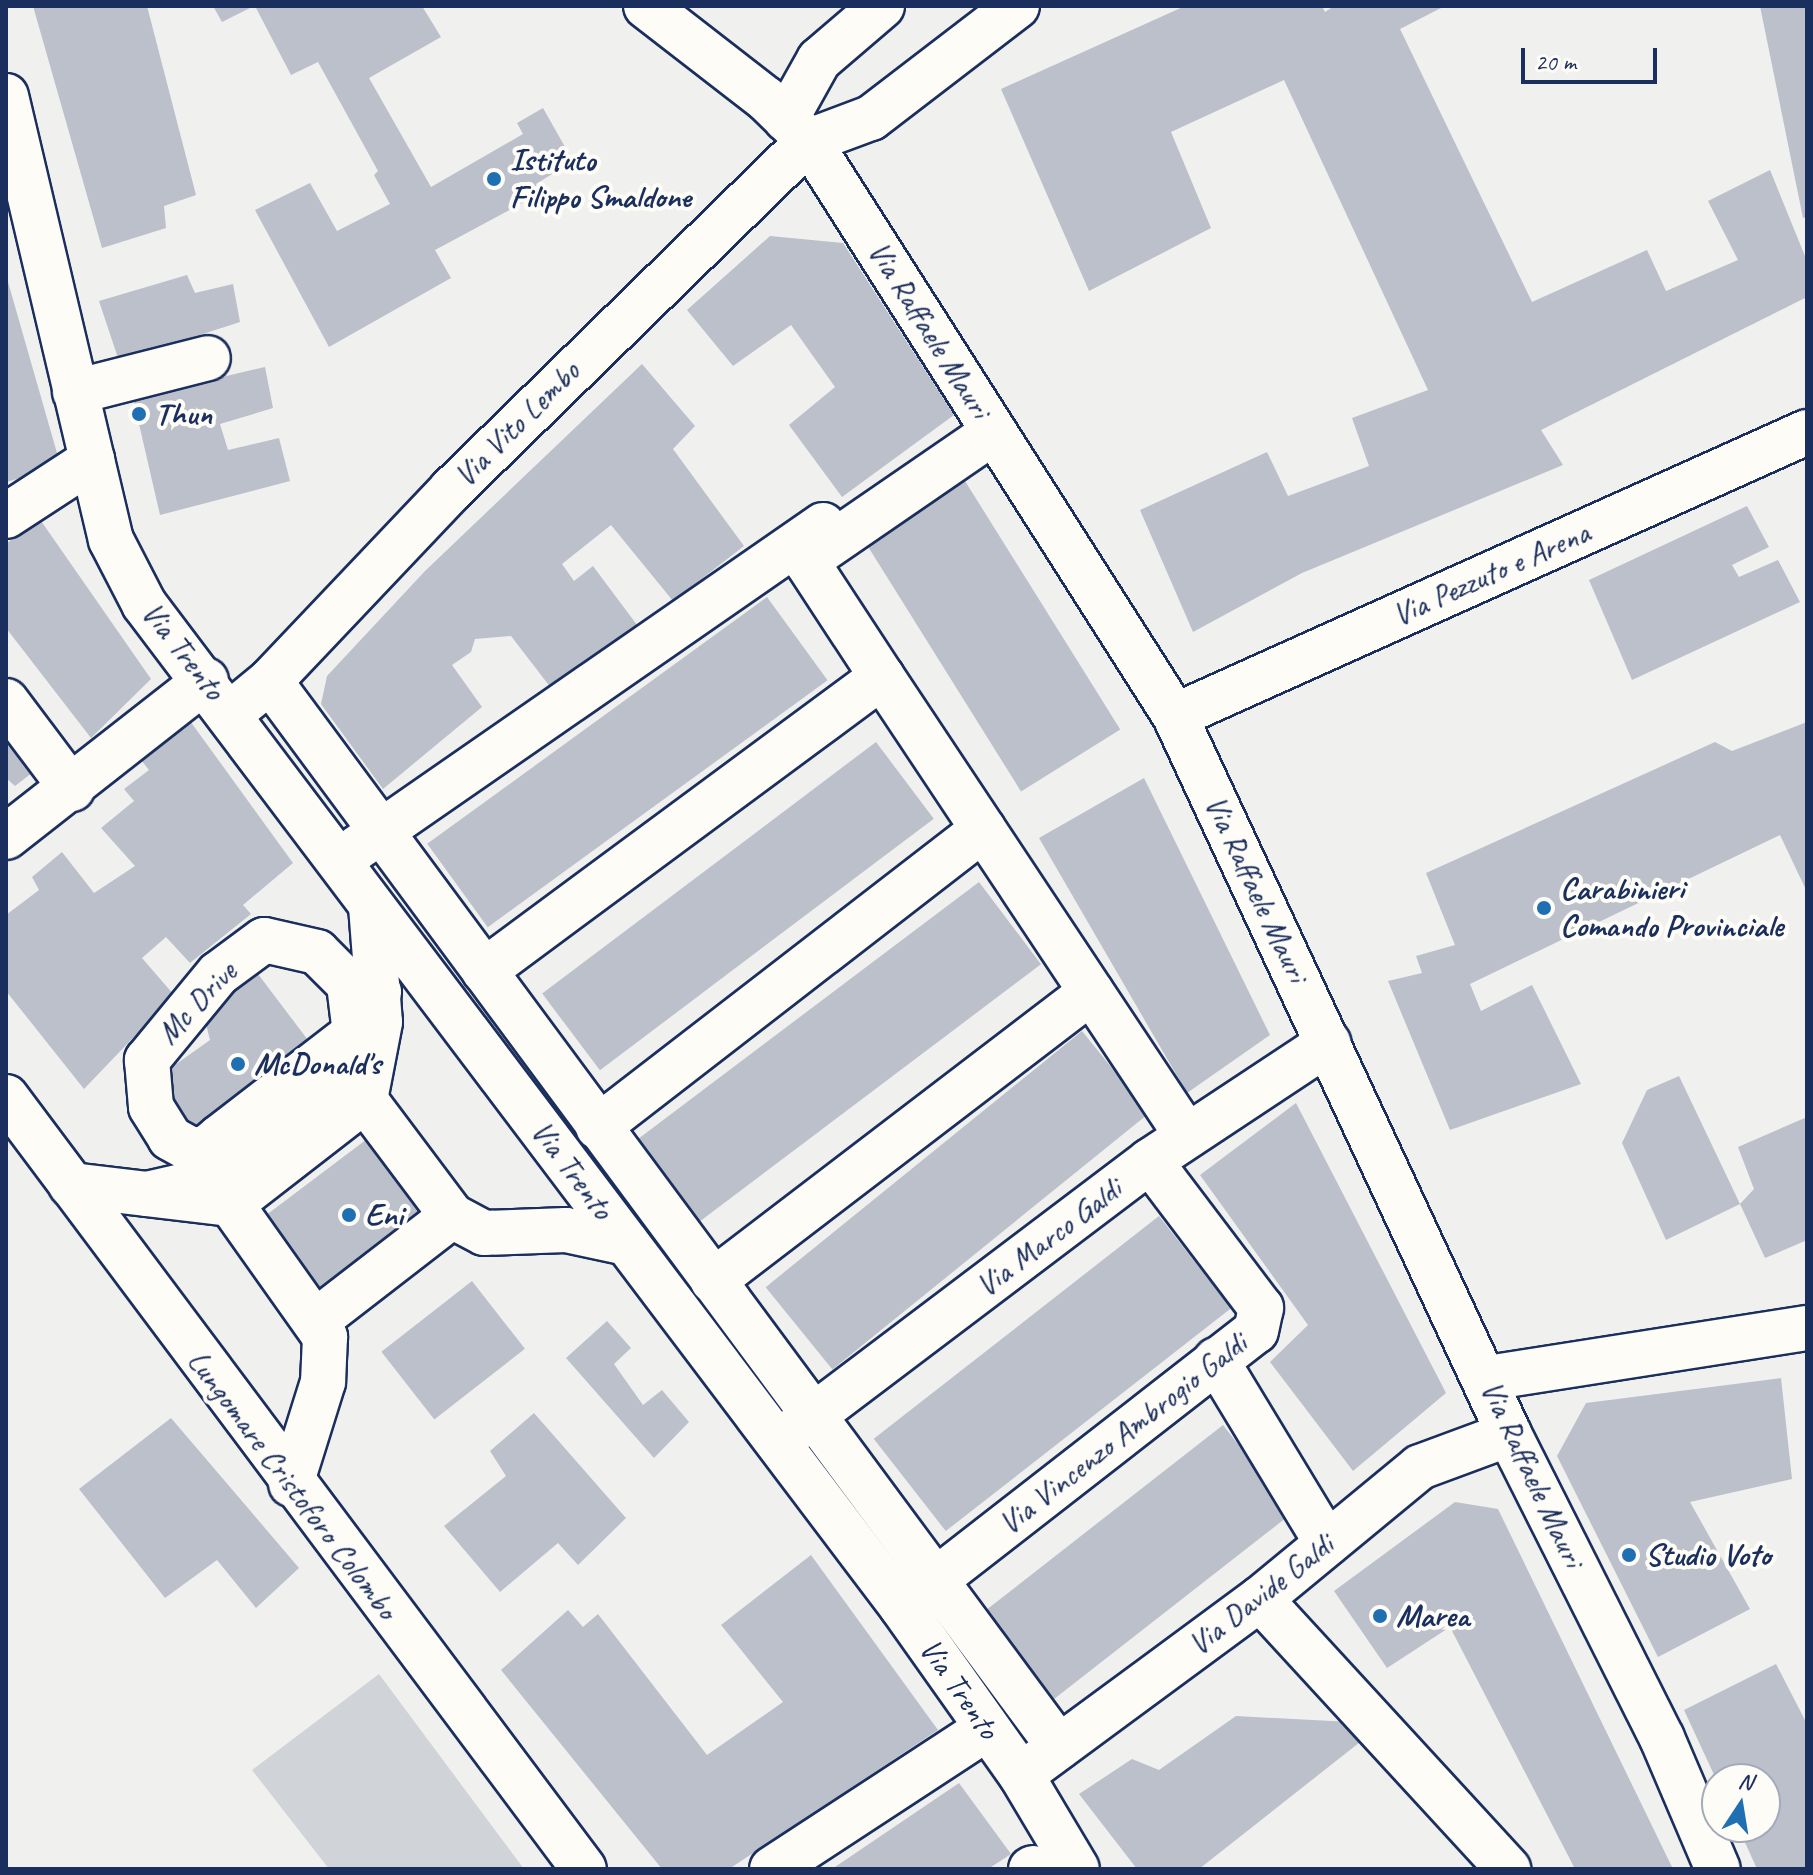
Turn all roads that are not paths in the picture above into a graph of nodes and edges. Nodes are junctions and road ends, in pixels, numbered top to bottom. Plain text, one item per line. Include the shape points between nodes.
1 (646, 6) edge
2 (882, 6) edge
3 (1017, 6) edge
4 (6, 96) edge
5 (798, 130) junction
6 (17, 196) edge
7 (208, 358) dead end
8 (75, 392) junction
9 (988, 423) junction
10 (1807, 432) edge
11 (92, 460) junction
12 (6, 516) edge
13 (882, 677) junction
14 (270, 681) junction
15 (218, 696) junction
16 (6, 701) edge
17 (1175, 716) junction
18 (72, 789) junction
19 (983, 829) junction
20 (380, 831) junction
21 (6, 837) edge
22 (339, 861) junction
23 (371, 906) junction
24 (491, 980) junction
25 (364, 988) junction
26 (1091, 992) junction
27 (457, 1019) junction
28 (1322, 1031) junction
29 (352, 1035) junction
30 (6, 1097) edge
31 (365, 1100) junction
32 (1177, 1121) junction
33 (602, 1131) junction
34 (1150, 1161) junction
35 (569, 1165) junction
36 (71, 1185) junction
37 (147, 1194) junction
38 (231, 1204) junction
39 (452, 1216) junction
40 (627, 1243) junction
41 (708, 1275) junction
42 (667, 1296) junction
43 (316, 1321) junction
44 (1807, 1328) edge
45 (1216, 1360) junction
46 (1487, 1378) junction
47 (804, 1406) junction
48 (1509, 1434) junction
49 (778, 1443) junction
50 (291, 1484) junction
51 (1327, 1543) junction
52 (918, 1594) junction
53 (1260, 1599) junction
54 (986, 1729) junction
55 (1059, 1747) junction
56 (1021, 1775) junction
57 (584, 1869) edge
58 (772, 1869) edge
59 (1077, 1869) edge
60 (1508, 1869) edge
61 (1718, 1869) edge

1 - 5 street, Via Raffaele Mauri
2 - 5 street via 819,60
3 - 5 street via 871,118
4 - 6 street, Via Trento
5 - 9 street, Via Raffaele Mauri
5 - 14 street, Via Vito Lembo
6 - 8 street, Via Trento
7 - 8 street
8 - 11 street, Via Trento
9 - 13 street via 806,561
9 - 17 street, Via Raffaele Mauri
9 - 20 street
10 - 17 street, Via Pezzuto e Arena
11 - 12 street
11 - 15 street, Via Trento via 111,540 144,604
13 - 19 street
13 - 24 street
14 - 15 street, Via Vito Lembo
14 - 20 street, Via Trento
15 - 18 street, Via Vito Lembo
15 - 22 street, Via Trento
16 - 18 street
17 - 28 street, Via Raffaele Mauri
18 - 21 street, Via Vito Lembo
19 - 26 street
19 - 33 street
20 - 22 street
20 - 24 street, Via Trento
22 - 23 street, Via Trento
23 - 25 street
23 - 27 street, Via Trento
24 - 27 street
24 - 33 street, Via Trento
25 - 27 street via 411,992
25 - 29 street, Mc Drive via 368,1021
25 - 29 street, Mc Drive via 317,952 264,940 218,974 152,1050 147,1096 170,1138 193,1151 208,1147
25 - 31 street via 377,1050
26 - 32 street
26 - 41 street
27 - 35 street, Via Trento
28 - 32 street
28 - 34 street, Via Marco Galdi
28 - 46 street, Via Raffaele Mauri
29 - 37 street, Mc Drive via 328,1082 191,1184
30 - 36 street, Lungomare Cristoforo Colombo
31 - 38 street
31 - 39 street
32 - 47 street
33 - 35 street
33 - 41 street, Via Trento
34 - 45 street, Via Vincenzo Ambrogio Galdi via 1261,1308 1256,1331
34 - 47 street, Via Marco Galdi
35 - 40 street, Via Trento
36 - 37 street
36 - 50 street, Lungomare Cristoforo Colombo
37 - 38 street
38 - 43 street
39 - 40 street via 484,1233 566,1230
39 - 43 street
40 - 42 street, Via Trento
41 - 42 street
41 - 47 street, Via Trento
42 - 49 street, Via Trento
43 - 50 street via 327,1347 323,1382
44 - 46 street
45 - 51 street
45 - 52 street, Via Vincenzo Ambrogio Galdi
46 - 48 street, Via Raffaele Mauri
47 - 49 street, Via Marco Galdi
47 - 52 street, Via Trento
48 - 51 street, Via Davide Galdi via 1420,1467
48 - 61 street, Via Raffaele Mauri via 1662,1738
49 - 52 street, Via Trento
50 - 57 street, Lungomare Cristoforo Colombo
51 - 53 street, Via Davide Galdi
52 - 54 street, Via Trento
52 - 55 street, Via Trento
53 - 55 street, Via Davide Galdi
53 - 60 street
54 - 56 street, Via Trento
54 - 58 street
55 - 56 street, Via Davide Galdi
56 - 59 street, Via Trento

